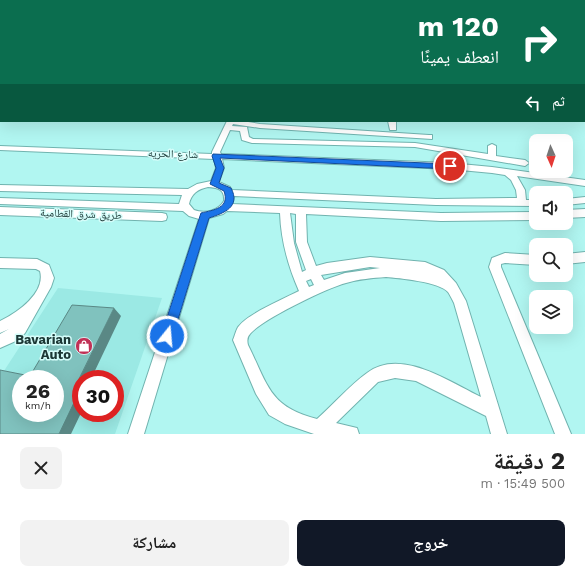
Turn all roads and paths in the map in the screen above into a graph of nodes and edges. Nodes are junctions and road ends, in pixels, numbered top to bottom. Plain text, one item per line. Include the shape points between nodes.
1 (230, 124) edge
2 (320, 125) edge
3 (410, 135) junction
4 (429, 137) dead end
5 (318, 142) junction
6 (412, 145) junction
7 (492, 146) dead end
8 (0, 148) edge
9 (216, 156) junction
10 (492, 157) junction
11 (525, 163) dead end
12 (507, 172) junction
13 (585, 183) edge
14 (214, 184) junction
15 (0, 188) edge
16 (164, 192) junction
17 (189, 192) junction
18 (230, 193) junction
19 (249, 194) junction
20 (0, 201) edge
21 (584, 201) edge
22 (573, 202) edge
23 (520, 203) junction
24 (529, 203) edge
25 (157, 207) junction
26 (226, 207) junction
27 (186, 208) junction
28 (246, 208) junction
29 (285, 210) junction
30 (301, 210) junction
31 (0, 211) edge
32 (585, 213) edge
33 (573, 214) edge
34 (205, 216) junction
35 (529, 216) edge
36 (162, 218) dead end
37 (585, 257) edge
38 (573, 258) edge
39 (529, 260) edge
40 (0, 263) edge
41 (385, 268) junction
42 (313, 272) junction
43 (300, 279) junction
44 (321, 286) junction
45 (306, 293) junction
46 (33, 304) junction
47 (0, 328) edge
48 (0, 341) edge
49 (492, 411) junction
50 (320, 427) junction
51 (136, 434) edge
52 (351, 434) edge
53 (499, 434) edge
54 (563, 434) edge

1 - 2 street
1 - 5 street via 244,129 244,137 250,140
1 - 9 street
2 - 3 street
2 - 5 street
3 - 4 street
3 - 6 street
5 - 6 street
6 - 10 street
7 - 10 street
8 - 9 street, شارع الحريه
9 - 12 street, شارع الحريه via 450,166
9 - 14 street via 220,168
10 - 11 street
12 - 13 street, شارع الحريه
12 - 23 street via 521,189
14 - 17 street via 201,186
14 - 18 street via 224,187
15 - 16 street
16 - 17 street
16 - 25 street
17 - 27 street via 184,200
18 - 19 street
18 - 26 street via 231,198
19 - 23 street
19 - 28 street
20 - 25 street
21 - 22 street
23 - 24 street
25 - 27 street
26 - 28 street
26 - 34 street
27 - 34 street via 193,214
28 - 29 street
29 - 30 street
29 - 43 street via 288,250
30 - 35 street via 441,216
30 - 42 street via 302,248
31 - 36 street, طريق شرق القطامية
32 - 33 street
34 - 51 street
37 - 38 street
39 - 54 street via 504,258 496,261 495,267
40 - 46 street via 37,264 45,268 48,274 47,282
41 - 42 street via 355,263
41 - 44 street
41 - 49 street via 452,287 460,301
42 - 43 street
42 - 44 street
43 - 45 street
44 - 45 street
45 - 50 street via 246,328 240,340 268,401 275,409 291,418
46 - 47 street via 20,318
46 - 48 street via 20,328 13,335
49 - 50 street via 418,374 394,370 373,377
49 - 53 street
50 - 52 street

